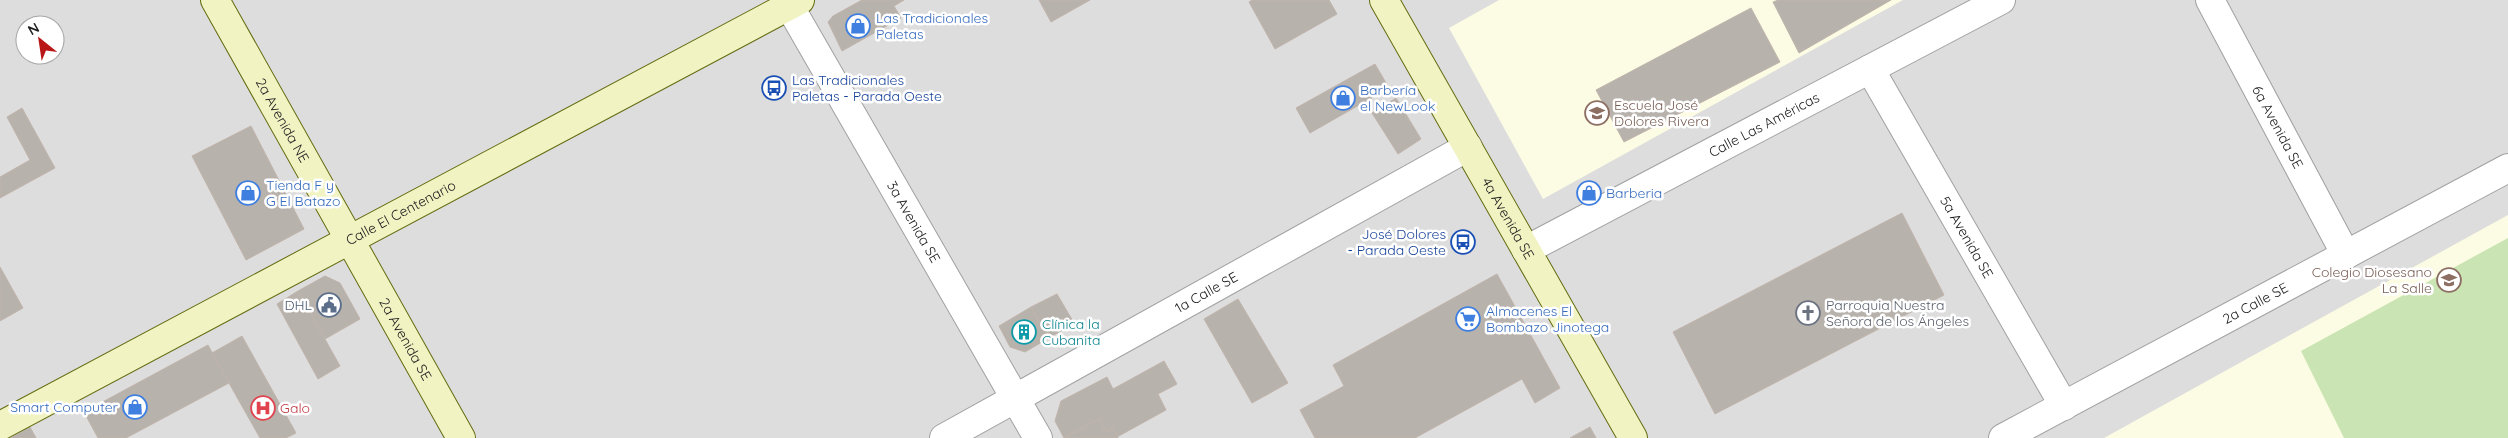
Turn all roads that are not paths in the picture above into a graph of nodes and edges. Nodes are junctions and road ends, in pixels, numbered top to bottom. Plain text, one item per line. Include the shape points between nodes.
1 (215, 0) edge
2 (1384, 0) edge
3 (2001, 0) edge
4 (2210, 0) edge
5 (792, 2) edge
6 (1870, 69) junction
7 (1468, 147) junction
8 (2508, 168) edge
9 (350, 239) junction
10 (1526, 250) junction
11 (2346, 255) junction
12 (1015, 398) junction
13 (2064, 406) junction
14 (0, 426) edge
15 (461, 438) edge
16 (944, 438) edge
17 (1038, 438) edge
18 (1633, 438) edge
19 (2003, 438) edge

1 - 9 street, 2a Avenida NE
2 - 7 street, 4a Avenida SE
3 - 6 street, Calle Las Américas
4 - 11 street, 6a Avenida SE
5 - 9 street, Calle El Centenario
5 - 12 street, 3a Avenida SE
6 - 10 street, Calle Las Américas
6 - 13 street, 5a Avenida SE
7 - 10 street, 4a Avenida SE
7 - 12 street, 1a Calle SE
8 - 11 street, 2a Calle SE
9 - 14 street, Calle El Centenario
9 - 15 street, 2a Avenida SE
10 - 18 street, 4a Avenida SE
11 - 13 street, 2a Calle SE
12 - 16 street, 1a Calle SE
12 - 17 street, 3a Avenida SE
13 - 19 street, 2a Calle SE

